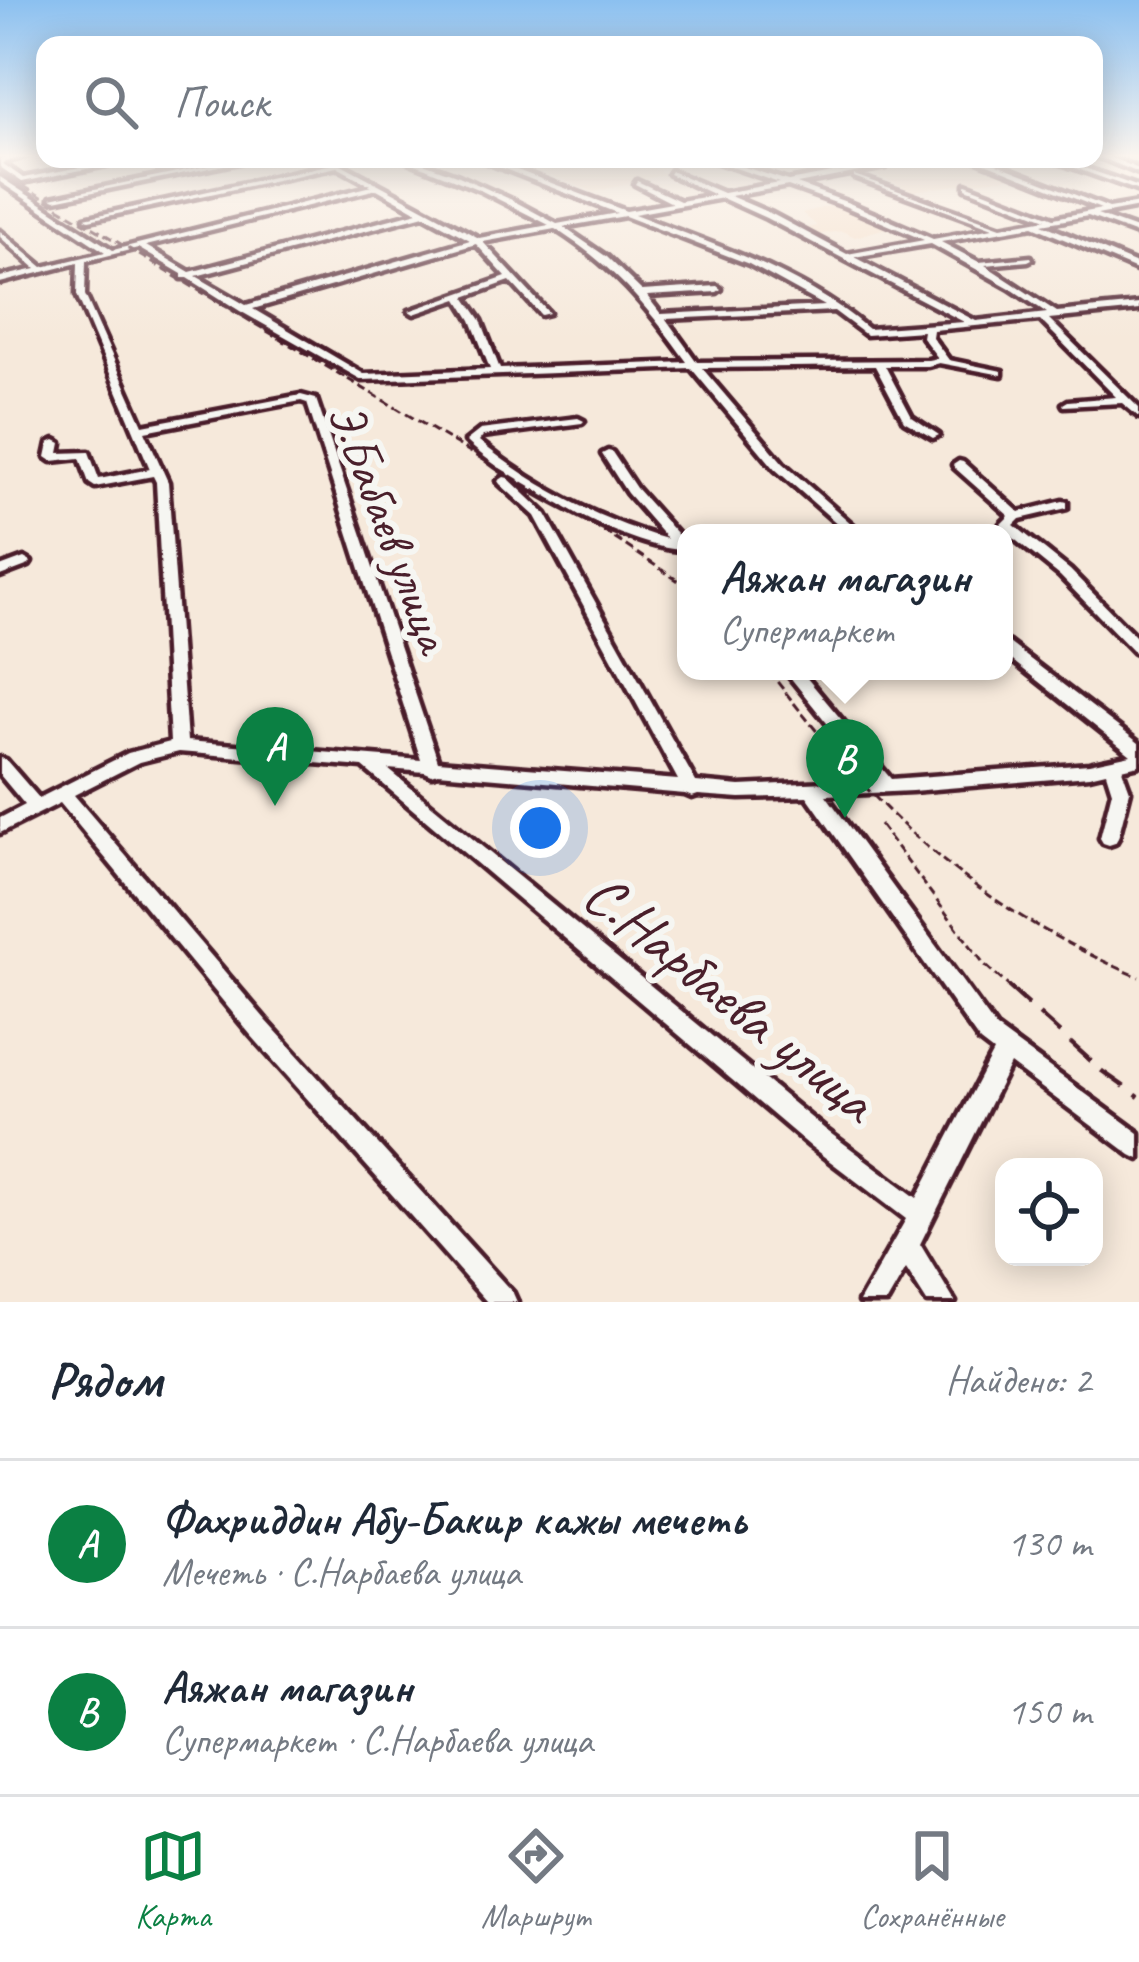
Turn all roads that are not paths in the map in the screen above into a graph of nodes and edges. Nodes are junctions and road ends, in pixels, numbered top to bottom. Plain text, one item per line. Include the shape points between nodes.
1 (57, 217) edge
2 (95, 217) edge
3 (255, 217) edge
4 (407, 217) edge
5 (434, 217) edge
6 (535, 217) edge
7 (610, 217) edge
8 (631, 217) edge
9 (770, 217) edge
10 (877, 217) edge
11 (970, 217) edge
12 (1046, 217) edge
13 (1069, 217) edge
14 (1096, 217) edge
15 (89, 218) dead end
16 (1052, 219) junction
17 (1032, 223) junction
18 (558, 227) junction
19 (1001, 229) junction
20 (0, 233) edge
21 (1139, 233) edge
22 (937, 240) junction
23 (478, 241) junction
24 (138, 245) junction
25 (111, 252) junction
26 (848, 256) junction
27 (1028, 259) dead end
28 (82, 260) junction
29 (981, 264) junction
30 (39, 267) junction
31 (1139, 268) edge
32 (185, 275) junction
33 (0, 277) edge
34 (513, 277) junction
35 (717, 290) dead end
36 (638, 294) junction
37 (460, 296) junction
38 (1139, 307) edge
39 (834, 308) junction
40 (243, 309) junction
41 (414, 311) dead end
42 (544, 313) dead end
43 (1048, 315) junction
44 (658, 317) junction
45 (973, 323) junction
46 (928, 328) junction
47 (941, 361) junction
48 (879, 364) junction
49 (694, 365) junction
50 (496, 373) junction
51 (998, 373) dead end
52 (1123, 400) junction
53 (1068, 404) dead end
54 (1139, 414) edge
55 (578, 422) dead end
56 (142, 428) junction
57 (932, 435) dead end
58 (56, 443) dead end
59 (608, 454) dead end
60 (959, 465) dead end
61 (159, 471) junction
62 (504, 481) dead end
63 (1063, 505) dead end
64 (1016, 515) junction
65 (846, 524) edge
66 (1007, 524) edge
67 (1013, 533) edge
68 (677, 543) edge
69 (677, 548) edge
70 (24, 562) dead end
71 (0, 572) edge
72 (1139, 649) edge
73 (1013, 653) edge
74 (801, 680) edge
75 (179, 746) junction
76 (1139, 756) edge
77 (369, 763) junction
78 (0, 764) edge
79 (1112, 765) junction
80 (432, 769) junction
81 (887, 786) junction
82 (812, 789) junction
83 (692, 791) junction
84 (63, 794) junction
85 (37, 807) junction
86 (0, 826) edge
87 (1109, 838) dead end
88 (1006, 1050) junction
89 (1139, 1147) edge
90 (920, 1215) junction
91 (907, 1247) junction
92 (504, 1302) edge
93 (872, 1302) edge
94 (942, 1302) edge

1 - 25 street
2 - 15 street
3 - 24 street
4 - 32 street
5 - 23 street
6 - 18 street
7 - 18 street
8 - 39 street via 752,262
9 - 26 street
10 - 22 street
11 - 19 street
12 - 16 street
13 - 16 street
14 - 21 street
16 - 17 street
17 - 19 street
17 - 31 street
18 - 23 street
18 - 36 street
19 - 22 street
20 - 30 street
22 - 26 street
22 - 29 street
23 - 34 street
23 - 40 street
24 - 25 street
24 - 32 street
25 - 28 street
26 - 45 street
27 - 29 street
28 - 30 street
28 - 33 street
28 - 56 street via 77,286
29 - 43 street
30 - 33 street
32 - 40 street
34 - 37 street
34 - 42 street
35 - 36 street
36 - 44 street
37 - 41 street
37 - 50 street
38 - 43 street
39 - 44 street
39 - 46 street via 866,332
40 - 50 street via 362,377
43 - 45 street
43 - 52 street
44 - 49 street
45 - 46 street
46 - 47 street
47 - 48 street
47 - 51 street
48 - 49 street
48 - 57 street via 908,419
49 - 50 street
49 - 65 street via 779,466
52 - 53 street
52 - 54 street
55 - 69 street via 480,433 472,441 578,509
56 - 61 street
56 - 80 street, Э.Бабаев улица via 312,400
58 - 61 street via 52,457 85,454 95,483
59 - 68 street
60 - 64 street
61 - 75 street
62 - 83 street via 540,514
63 - 64 street
64 - 66 street
67 - 72 street
70 - 71 street
73 - 76 street
74 - 81 street
75 - 77 street
75 - 84 street via 134,757
76 - 79 street
77 - 80 street
77 - 90 street, С.Нарбаева улица
78 - 85 street
79 - 81 street
79 - 87 street via 1121,790
80 - 83 street
81 - 82 street
82 - 83 street
82 - 88 street
84 - 85 street
84 - 92 street
85 - 86 street
88 - 89 street
88 - 90 street
90 - 91 street
91 - 93 street
91 - 94 street

